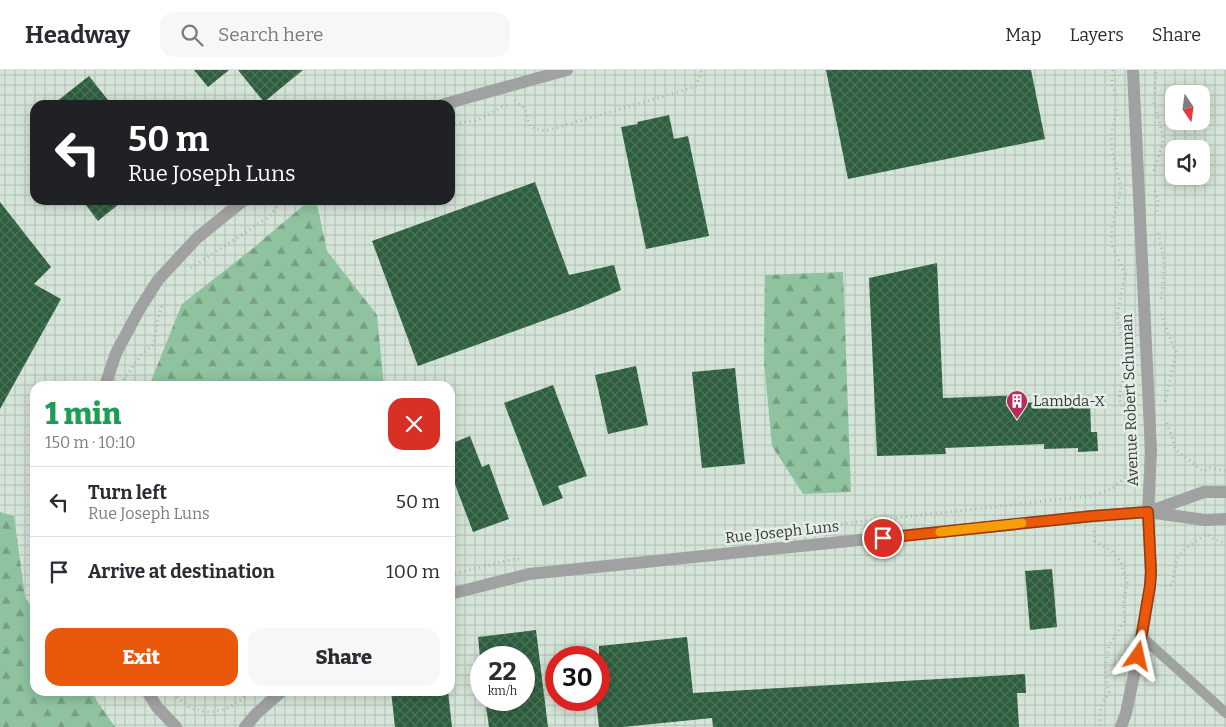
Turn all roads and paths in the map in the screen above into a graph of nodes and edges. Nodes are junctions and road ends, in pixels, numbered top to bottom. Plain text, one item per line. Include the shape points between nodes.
1 (567, 70) edge
2 (700, 70) edge
3 (1113, 70) edge
4 (1133, 70) edge
5 (1156, 70) edge
6 (511, 86) junction
7 (455, 101) edge
8 (515, 101) junction
9 (455, 124) edge
10 (1152, 175) dead end
11 (1152, 184) dead end
12 (238, 205) edge
13 (278, 205) edge
14 (188, 270) dead end
15 (165, 300) dead end
16 (1161, 301) dead end
17 (1160, 311) dead end
18 (107, 381) edge
19 (123, 381) edge
20 (1164, 406) dead end
21 (1166, 420) dead end
22 (1226, 471) edge
23 (1226, 492) edge
24 (1092, 496) junction
25 (1148, 512) junction
26 (1093, 516) junction
27 (1226, 519) edge
28 (725, 536) dead end
29 (1226, 542) edge
30 (528, 558) dead end
31 (455, 574) edge
32 (1172, 585) dead end
33 (455, 593) edge
34 (1142, 638) junction
35 (150, 696) edge
36 (175, 696) edge
37 (246, 696) edge
38 (276, 696) edge
39 (1226, 713) edge
40 (176, 727) edge
41 (246, 727) edge
42 (1100, 727) edge
43 (1121, 727) edge

1 - 6 street
2 - 8 path via 695,87 545,131 530,127 525,109
3 - 24 path via 1112,85 1118,99 1112,150 1120,187 1111,243 1125,274 1117,316 1127,358 1119,399 1129,423 1130,453 1128,475 1112,489
4 - 25 street, Avenue Robert Schuman via 1151,451
5 - 10 path via 1154,103 1163,143
6 - 7 street
6 - 8 path
8 - 9 path via 476,120
11 - 16 path via 1158,200 1156,224 1164,264
12 - 18 street via 197,238 158,280 116,353
13 - 14 path via 269,217
15 - 19 path via 158,317 154,344 140,356
17 - 20 path via 1176,353
21 - 22 path via 1176,450 1204,471 1210,468
23 - 25 street, Rue Joseph Luns via 1204,492
24 - 26 path
24 - 28 path
25 - 26 street, Rue Joseph Luns
25 - 27 street, Rue Joseph Luns via 1206,520
25 - 34 street, Avenue Robert Schuman via 1151,572
26 - 33 street, Rue Joseph Luns via 530,574
26 - 42 path via 1095,541 1112,551 1121,562 1128,583 1125,620 1107,654 1104,670 1109,692 1099,712
29 - 32 path via 1207,534 1186,548 1177,558
30 - 31 path
34 - 39 lane
34 - 43 street, Avenue Robert Schuman
35 - 40 street
36 - 37 path via 192,709 210,712 226,709
38 - 41 street

